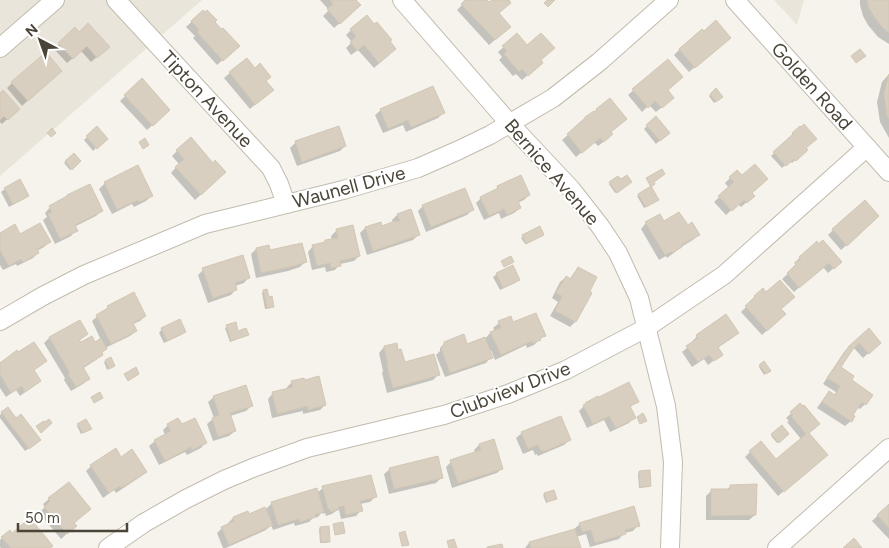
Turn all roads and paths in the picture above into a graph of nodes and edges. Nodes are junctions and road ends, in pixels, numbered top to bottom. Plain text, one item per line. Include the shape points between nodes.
1 (55, 0) edge
2 (116, 0) edge
3 (402, 0) edge
4 (669, 0) edge
5 (736, 0) edge
6 (0, 48) edge
7 (510, 124) junction
8 (867, 147) junction
9 (889, 172) edge
10 (286, 204) junction
11 (0, 322) edge
12 (646, 328) junction
13 (889, 448) edge
14 (108, 548) edge
15 (670, 548) edge
16 (776, 548) edge

1 - 6 street
2 - 10 street, Tipton Avenue via 271,168
3 - 7 street, Bernice Avenue
4 - 7 street, Waunell Drive via 554,98
5 - 8 street, Golden Road
7 - 10 street, Waunell Drive via 418,168
7 - 12 street, Bernice Avenue via 571,189 600,226 618,253 639,298
8 - 9 street, Golden Road
8 - 12 street, Clubview Drive via 724,275
10 - 11 street, Waunell Drive via 205,224 84,275
12 - 14 street, Clubview Drive via 566,370 508,394 444,415 307,448 254,467 186,499
12 - 15 street, Bernice Avenue via 666,406 673,462
13 - 16 street

